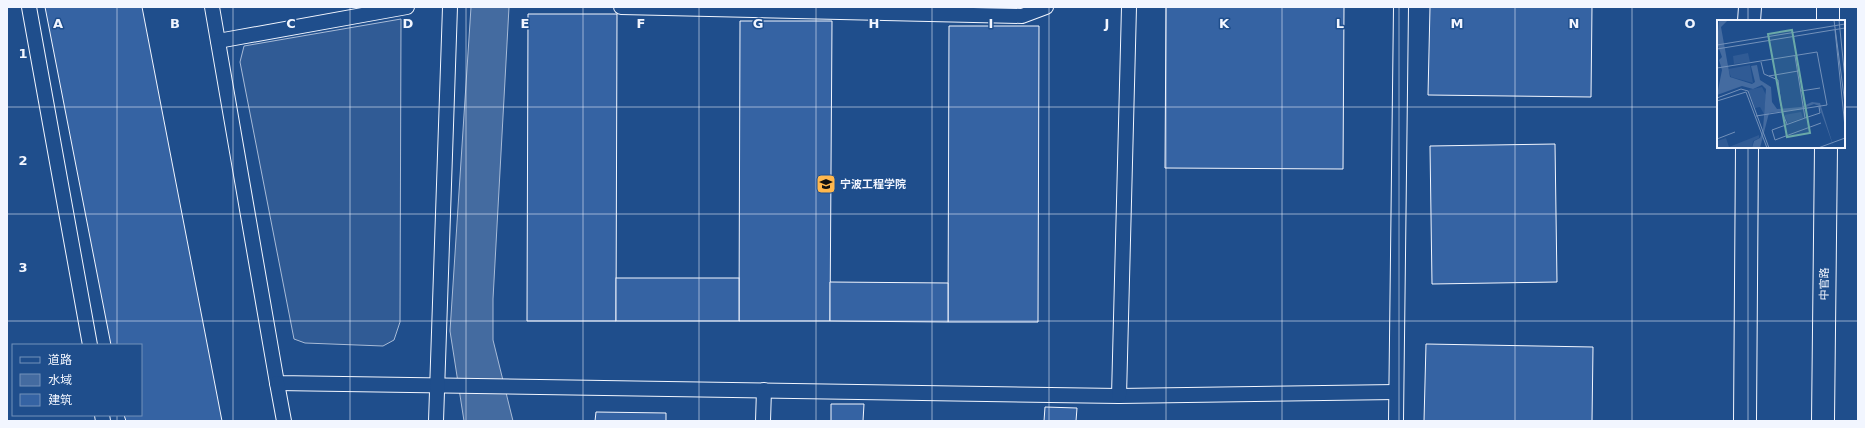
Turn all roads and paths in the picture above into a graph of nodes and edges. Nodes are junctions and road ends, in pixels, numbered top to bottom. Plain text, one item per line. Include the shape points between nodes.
1 (29, 7) edge
2 (212, 7) edge
3 (407, 7) edge
4 (450, 7) edge
5 (621, 7) edge
6 (1046, 7) edge
7 (1129, 7) edge
8 (1401, 7) edge
9 (1750, 7) edge
10 (1828, 7) edge
11 (1749, 20) edge
12 (1828, 20) edge
13 (218, 41) junction
14 (1747, 148) edge
15 (1826, 148) edge
16 (90, 344) edge
17 (276, 383) junction
18 (437, 385) junction
19 (764, 390) junction
20 (1396, 392) junction
21 (1119, 396) junction
22 (284, 421) edge
23 (436, 421) edge
24 (763, 421) edge
25 (1396, 421) edge
26 (1745, 421) edge
27 (1823, 421) edge

1 - 16 lane
2 - 13 lane
3 - 13 lane
4 - 18 lane
5 - 6 lane via 1022,16
7 - 21 lane
8 - 20 lane
9 - 11 main road
10 - 12 main road
13 - 17 lane
14 - 26 main road
15 - 27 main road, 中官路
17 - 18 lane
17 - 22 lane
18 - 19 lane
18 - 23 lane
19 - 21 lane
19 - 24 lane
20 - 21 lane
20 - 25 lane

